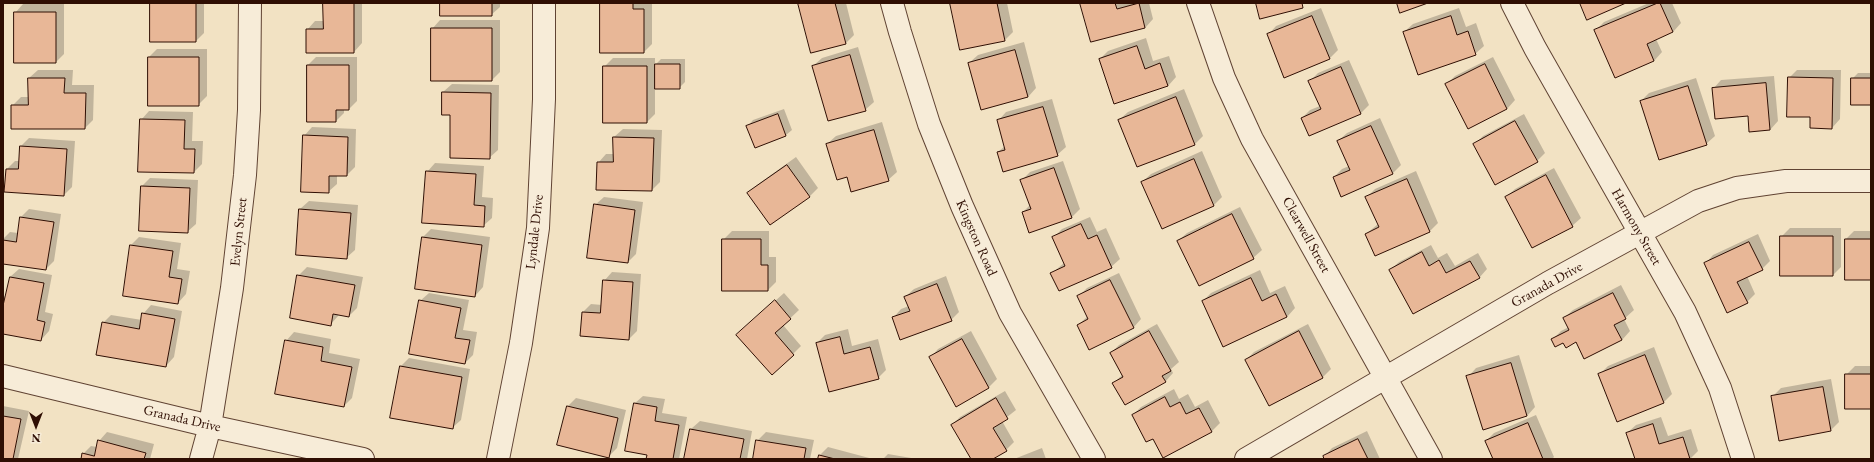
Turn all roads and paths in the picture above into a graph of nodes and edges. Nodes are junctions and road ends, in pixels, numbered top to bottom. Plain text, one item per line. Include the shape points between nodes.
1 (250, 3) edge
2 (544, 3) edge
3 (892, 3) edge
4 (1198, 3) edge
5 (1512, 3) edge
6 (1871, 181) edge
7 (1639, 234) junction
8 (3, 376) edge
9 (1386, 377) junction
10 (210, 426) junction
11 (201, 459) edge
12 (363, 459) edge
13 (498, 459) edge
14 (1094, 459) edge
15 (1246, 459) edge
16 (1431, 459) edge
17 (1743, 459) edge

1 - 10 street, Evelyn Street via 249,110 245,176 232,288
2 - 13 street, Lyndale Drive via 544,99 538,228 521,344
3 - 14 street, Kingston Road via 929,124 962,206 1010,313
4 - 9 street, Clearwell Street via 1224,78 1252,140
5 - 7 street, Harmony Street
6 - 7 street, Granada Drive via 1786,182 1737,188 1698,201
7 - 9 street, Granada Drive
7 - 17 street, Harmony Street via 1685,312 1720,388
8 - 10 street, Granada Drive
9 - 15 street, Granada Drive
9 - 16 street, Clearwell Street
10 - 11 street, Evelyn Street
10 - 12 street, Granada Drive

